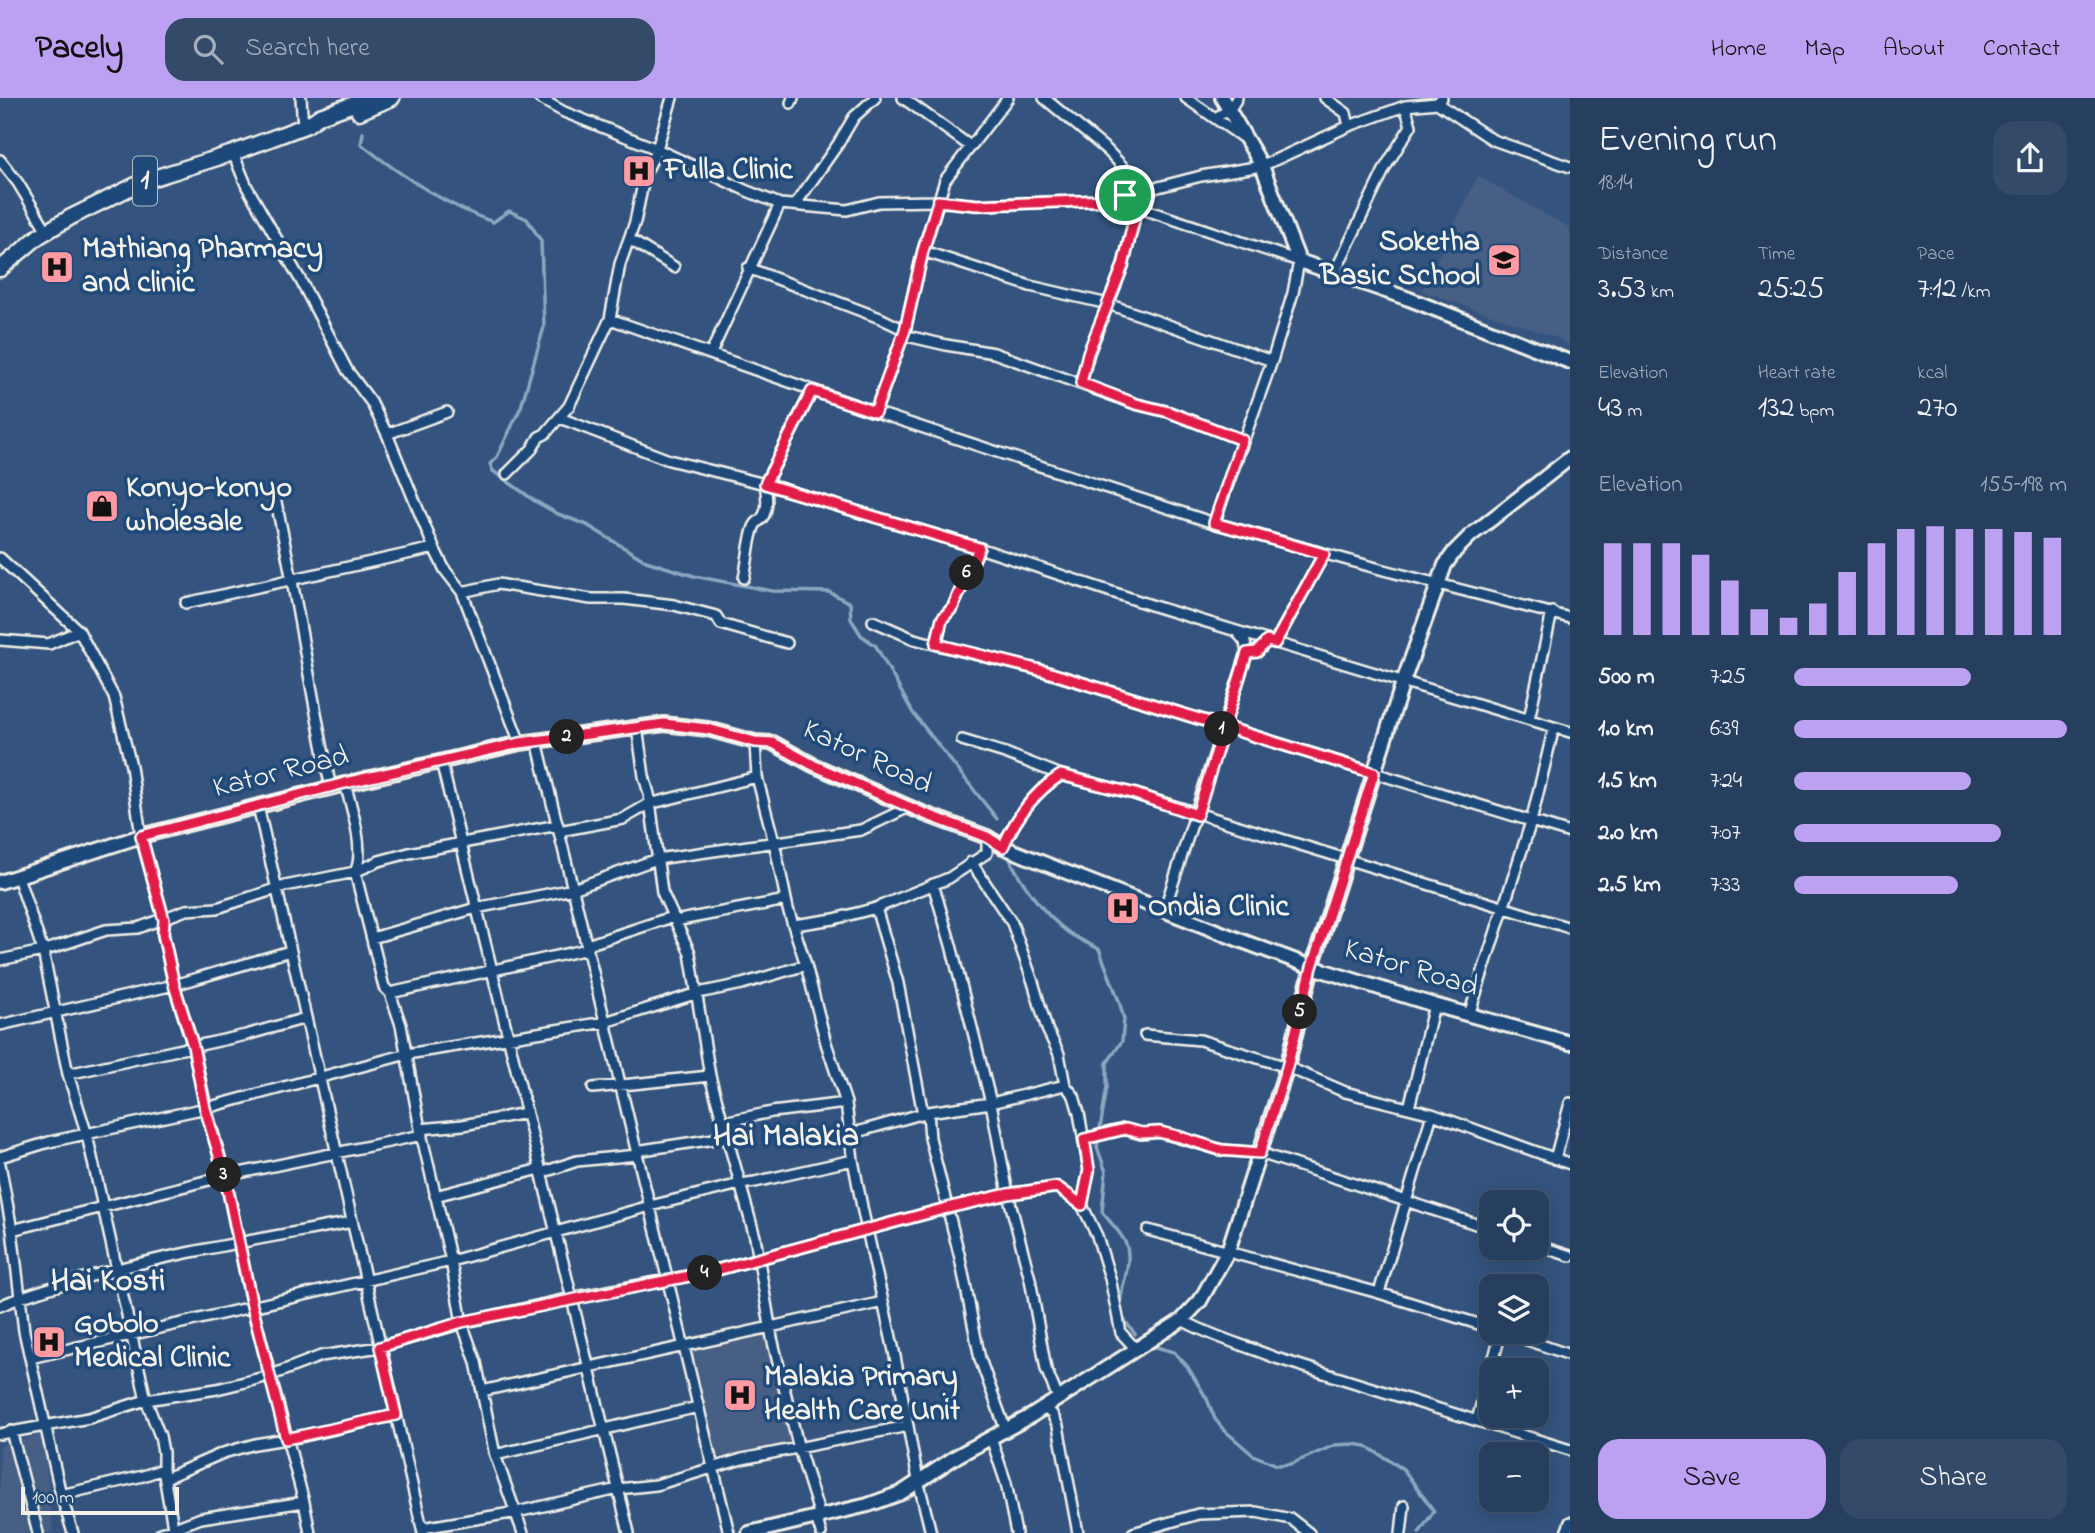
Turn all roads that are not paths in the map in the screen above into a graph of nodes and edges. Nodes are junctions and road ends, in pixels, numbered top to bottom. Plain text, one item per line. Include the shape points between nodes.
1 (301, 98) edge
2 (392, 98) edge
3 (539, 98) edge
4 (672, 98) edge
5 (875, 98) edge
6 (903, 98) edge
7 (1008, 98) edge
8 (1044, 98) edge
9 (1186, 98) edge
10 (1222, 98) edge
11 (1325, 98) edge
12 (1439, 100) edge
13 (371, 101) edge
14 (1234, 104) edge
15 (1405, 106) junction
16 (1215, 118) junction
17 (305, 126) junction
18 (1349, 126) junction
19 (1245, 138) junction
20 (970, 146) junction
21 (657, 149) junction
22 (233, 153) junction
23 (0, 160) edge
24 (1262, 166) junction
25 (1570, 167) edge
26 (1125, 195) junction
27 (1108, 200) junction
28 (938, 201) junction
29 (780, 204) junction
30 (795, 205) junction
31 (1131, 205) junction
32 (47, 231) junction
33 (629, 239) junction
34 (923, 251) junction
35 (1299, 261) junction
36 (674, 267) dead end
37 (748, 268) junction
38 (0, 269) edge
39 (1335, 272) junction
40 (1108, 304) junction
41 (610, 319) junction
42 (904, 332) junction
43 (711, 353) junction
44 (1272, 361) junction
45 (1570, 362) edge
46 (1081, 383) junction
47 (812, 391) junction
48 (447, 412) dead end
49 (875, 412) junction
50 (560, 418) junction
51 (387, 434) junction
52 (1242, 440) junction
53 (1570, 458) edge
54 (507, 474) dead end
55 (765, 484) junction
56 (275, 498) dead end
57 (1214, 523) junction
58 (434, 548) junction
59 (979, 548) junction
60 (1324, 554) junction
61 (0, 558) edge
62 (744, 578) dead end
63 (294, 580) junction
64 (1438, 584) junction
65 (461, 592) junction
66 (186, 603) dead end
67 (1552, 612) junction
68 (1570, 618) edge
69 (873, 621) dead end
70 (79, 631) junction
71 (1236, 631) junction
72 (0, 640) edge
73 (1271, 642) junction
74 (787, 643) dead end
75 (936, 644) junction
76 (1247, 653) junction
77 (1404, 682) junction
78 (1529, 719) junction
79 (1223, 725) junction
80 (637, 727) junction
81 (1554, 727) junction
82 (1570, 732) edge
83 (962, 740) dead end
84 (537, 741) junction
85 (755, 742) junction
86 (520, 743) junction
87 (441, 761) junction
88 (1374, 773) junction
89 (1061, 775) junction
90 (757, 777) junction
91 (345, 783) junction
92 (331, 788) junction
93 (649, 804) junction
94 (258, 806) junction
95 (909, 807) junction
96 (1197, 815) junction
97 (1531, 822) junction
98 (558, 828) junction
99 (1570, 833) edge
100 (141, 836) junction
101 (987, 837) junction
102 (774, 842) junction
103 (461, 845) junction
104 (1003, 847) junction
105 (657, 859) junction
106 (1346, 859) junction
107 (971, 862) junction
108 (355, 872) junction
109 (18, 877) junction
110 (0, 882) edge
111 (933, 884) junction
112 (276, 889) junction
113 (573, 889) junction
114 (786, 900) junction
115 (476, 908) junction
116 (876, 908) junction
117 (1503, 908) junction
118 (1164, 911) junction
119 (674, 919) junction
120 (164, 920) junction
121 (794, 925) junction
122 (1570, 928) edge
123 (372, 938) junction
124 (587, 947) junction
125 (43, 951) junction
126 (290, 951) junction
127 (0, 960) edge
128 (806, 965) junction
129 (1312, 967) junction
130 (492, 971) junction
131 (174, 985) junction
132 (390, 993) junction
133 (698, 993) junction
134 (1434, 1005) junction
135 (54, 1012) junction
136 (1469, 1015) junction
137 (306, 1018) junction
138 (605, 1022) junction
139 (0, 1025) edge
140 (1144, 1035) dead end
141 (508, 1037) junction
142 (1570, 1043) edge
143 (193, 1046) junction
144 (407, 1054) junction
145 (1287, 1067) junction
146 (68, 1074) junction
147 (710, 1076) junction
148 (320, 1079) junction
149 (620, 1084) junction
150 (1065, 1085) junction
151 (593, 1088) dead end
152 (846, 1103) junction
153 (991, 1103) junction
154 (1570, 1103) edge
155 (205, 1108) junction
156 (1409, 1108) junction
157 (526, 1112) junction
158 (925, 1113) junction
159 (1432, 1114) junction
160 (723, 1122) junction
161 (421, 1132) junction
162 (850, 1134) junction
163 (87, 1135) junction
164 (727, 1137) junction
165 (1084, 1139) junction
166 (336, 1153) junction
167 (637, 1153) junction
168 (1260, 1153) junction
169 (0, 1157) edge
170 (1555, 1159) junction
171 (853, 1160) junction
172 (0, 1164) edge
173 (1570, 1164) edge
174 (540, 1171) junction
175 (225, 1176) junction
176 (740, 1184) junction
177 (1008, 1194) junction
178 (435, 1196) junction
179 (1408, 1201) junction
180 (1082, 1205) junction
181 (650, 1206) junction
182 (102, 1207) junction
183 (947, 1208) junction
184 (352, 1222) junction
185 (1479, 1225) edge
186 (12, 1230) junction
187 (867, 1230) junction
188 (1148, 1230) dead end
189 (555, 1232) junction
190 (238, 1241) junction
191 (1549, 1249) edge
192 (1228, 1251) junction
193 (1570, 1256) edge
194 (759, 1257) junction
195 (451, 1261) junction
196 (117, 1268) junction
197 (667, 1280) junction
198 (365, 1281) junction
199 (1380, 1293) junction
200 (21, 1297) junction
201 (572, 1298) junction
202 (883, 1302) junction
203 (0, 1306) edge
204 (252, 1306) junction
205 (1182, 1320) junction
206 (462, 1322) junction
207 (1479, 1324) edge
208 (770, 1327) junction
209 (132, 1333) junction
210 (1499, 1344) edge
211 (1537, 1344) edge
212 (380, 1347) junction
213 (684, 1347) junction
214 (1136, 1349) junction
215 (1570, 1355) edge
216 (30, 1357) junction
217 (588, 1368) junction
218 (269, 1376) junction
219 (482, 1391) junction
220 (1058, 1398) junction
221 (146, 1400) junction
222 (698, 1407) junction
223 (1044, 1408) junction
224 (396, 1415) junction
225 (1477, 1420) junction
226 (45, 1425) junction
227 (908, 1426) junction
228 (603, 1428) junction
229 (1005, 1428) junction
230 (10, 1431) junction
231 (0, 1434) edge
232 (991, 1438) junction
233 (286, 1439) junction
234 (799, 1449) junction
235 (1570, 1450) edge
236 (495, 1455) junction
237 (713, 1466) junction
238 (164, 1473) junction
239 (918, 1480) junction
240 (618, 1489) junction
241 (61, 1494) junction
242 (304, 1502) junction
243 (1404, 1506) dead end
244 (517, 1512) junction
245 (818, 1517) junction
246 (1570, 1522) edge
247 (174, 1531) edge
248 (422, 1531) edge
249 (38, 1533) edge
250 (73, 1533) edge
251 (161, 1533) edge
252 (310, 1533) edge
253 (523, 1533) edge
254 (629, 1533) edge
255 (729, 1533) edge
256 (749, 1533) edge
257 (821, 1533) edge
258 (931, 1533) edge
259 (1016, 1533) edge
260 (1078, 1533) edge
261 (1133, 1533) edge
262 (1309, 1533) edge
263 (1401, 1533) edge
264 (1566, 1533) edge

1 - 17 street
2 - 13 main road, 1
3 - 21 street
4 - 21 street
5 - 30 street via 854,117
6 - 20 street
7 - 20 street
8 - 26 street via 1127,171 1132,187
9 - 16 street
10 - 14 street
11 - 18 street via 1346,113
12 - 15 street
12 - 25 street via 1493,140
13 - 17 main road, 1
14 - 16 street
14 - 19 street
15 - 18 street
15 - 39 street via 1411,127 1386,166
16 - 19 street
17 - 22 main road, 1
18 - 24 street
19 - 24 street
20 - 28 street via 945,180
21 - 29 street
21 - 33 street via 645,174
22 - 32 main road, 1 via 144,181
22 - 51 street via 347,370
23 - 32 street
24 - 26 street
24 - 35 street
26 - 27 street
26 - 31 street
27 - 28 street via 977,205
27 - 31 street
28 - 30 street via 879,202 847,210
28 - 34 street
29 - 30 street
29 - 37 street
31 - 35 street
31 - 40 street via 1134,220
32 - 38 main road, 1
33 - 36 street
33 - 41 street
34 - 40 street via 1030,286
34 - 42 street
35 - 39 street
35 - 44 street
37 - 42 street via 880,318
37 - 43 street
39 - 45 street
40 - 44 street
40 - 46 street
41 - 43 street
41 - 50 street
42 - 46 street via 994,353
42 - 49 street
43 - 47 street
44 - 52 street
46 - 52 street
47 - 49 street
47 - 55 street
48 - 51 street
49 - 57 street
50 - 54 street
50 - 55 street via 670,460
51 - 58 street
52 - 57 street
53 - 64 street via 1470,536 1445,565
55 - 59 street
55 - 62 street via 765,512 755,524
56 - 63 street
57 - 60 street
58 - 63 street
58 - 65 street
59 - 71 street
59 - 75 street via 953,607 942,619
60 - 64 street
60 - 73 street
61 - 70 street
63 - 66 street
63 - 92 street via 311,697
64 - 67 street
64 - 77 street
65 - 74 street via 498,584 591,599 674,605
65 - 86 street
67 - 68 street
67 - 78 street
69 - 75 street
70 - 72 street via 49,644
70 - 100 street via 114,697 131,766
71 - 73 street
71 - 76 street
73 - 76 street
73 - 77 street
75 - 79 street
76 - 79 street
77 - 78 street
77 - 88 street
78 - 81 street
79 - 88 street
79 - 96 street
80 - 84 street, Kator Road
80 - 85 street, Kator Road via 698,728
80 - 93 street
81 - 82 street
81 - 97 street
83 - 89 street
84 - 86 street, Kator Road
84 - 98 street
85 - 90 street
85 - 95 street, Kator Road via 773,743
86 - 87 street, Kator Road
87 - 91 street, Kator Road
87 - 103 street
88 - 97 street
88 - 106 street
89 - 96 street
89 - 104 street via 1036,793
90 - 93 street
90 - 102 street
91 - 92 street, Kator Road
91 - 108 street via 359,854
92 - 94 street, Kator Road
93 - 98 street via 623,819
93 - 105 street
94 - 100 street, Kator Road
94 - 112 street
95 - 101 street, Kator Road
95 - 102 street via 861,830
96 - 106 street
96 - 118 street
97 - 99 street
97 - 117 street
98 - 103 street via 538,827
98 - 113 street
100 - 109 street, Kator Road
100 - 120 street
101 - 104 street, Kator Road
101 - 107 street via 987,853
102 - 105 street
102 - 114 street
103 - 108 street via 409,853
103 - 115 street
104 - 118 street, Kator Road
105 - 113 street
105 - 119 street via 662,892
106 - 117 street
106 - 129 street
107 - 111 street
107 - 150 street via 1012,923 1059,1054
108 - 112 street
108 - 123 street
109 - 110 street, Kator Road
109 - 125 street
111 - 116 street
111 - 153 street
112 - 120 street via 217,908 186,910
112 - 126 street
113 - 115 street
113 - 124 street
114 - 119 street
114 - 121 street
115 - 123 street
115 - 130 street
116 - 121 street
116 - 158 street via 898,983
117 - 122 street
117 - 136 street
118 - 129 street, Kator Road
119 - 124 street
119 - 133 street via 690,953
120 - 125 street via 106,930
120 - 131 street
121 - 128 street
123 - 132 street via 384,987
124 - 130 street
124 - 138 street
125 - 127 street
125 - 135 street
126 - 131 street
126 - 137 street
128 - 133 street
128 - 152 street
129 - 134 street, Kator Road
129 - 145 street
130 - 132 street
130 - 141 street
131 - 135 street
131 - 143 street
132 - 144 street
133 - 138 street
133 - 147 street
134 - 136 street, Kator Road
134 - 156 street
135 - 139 street
135 - 146 street
136 - 142 street, Kator Road
137 - 143 street
137 - 148 street
138 - 141 street
138 - 149 street
140 - 145 street via 1200,1040
141 - 144 street
141 - 157 street
143 - 146 street
143 - 155 street
144 - 148 street
144 - 161 street
145 - 156 street via 1345,1092
145 - 168 street
146 - 163 street
147 - 149 street
147 - 160 street
148 - 155 street
148 - 166 street
149 - 151 street
149 - 167 street
150 - 153 street
150 - 165 street via 1074,1096
152 - 160 street
152 - 162 street
153 - 158 street
153 - 177 street
154 - 170 street
155 - 163 street
155 - 175 street
156 - 159 street
157 - 161 street
157 - 174 street
158 - 162 street
158 - 183 street
159 - 170 street
159 - 179 street
160 - 164 street
161 - 166 street
161 - 178 street
162 - 171 street
163 - 169 street
163 - 182 street
164 - 167 street
164 - 176 street
165 - 168 street via 1125,1129 1159,1132 1221,1150
165 - 180 street via 1089,1170
166 - 175 street
166 - 184 street
167 - 174 street
167 - 181 street
168 - 179 street
168 - 192 street
170 - 173 street
171 - 176 street
171 - 187 street
172 - 186 street
174 - 178 street
174 - 189 street
175 - 182 street
175 - 190 street
176 - 181 street
176 - 194 street
177 - 180 street via 1057,1187
177 - 183 street
177 - 220 street via 1046,1369
178 - 195 street
179 - 185 street
179 - 199 street
180 - 214 street via 1110,1278 1121,1333
181 - 189 street
181 - 197 street
182 - 186 street
182 - 196 street
183 - 187 street
183 - 229 street via 980,1359
184 - 190 street
184 - 198 street
186 - 200 street
187 - 194 street
187 - 202 street
188 - 192 street
189 - 195 street
189 - 201 street
190 - 196 street
190 - 204 street
191 - 193 street
192 - 199 street
192 - 205 street via 1200,1301
194 - 197 street
194 - 208 street
195 - 198 street
195 - 206 street
196 - 200 street
196 - 209 street
197 - 201 street
197 - 213 street
198 - 204 street
198 - 212 street
199 - 207 street
200 - 203 street
200 - 216 street
201 - 206 street
201 - 217 street
202 - 208 street
202 - 227 street
204 - 209 street
204 - 218 street
205 - 214 street
205 - 225 street via 1209,1335 1276,1358
206 - 212 street
206 - 219 street
208 - 213 street
208 - 234 street
209 - 216 street
209 - 221 street
210 - 225 street
211 - 215 street
212 - 218 street via 321,1356
212 - 224 street
213 - 217 street
213 - 222 street
214 - 220 street
216 - 226 street
217 - 219 street
217 - 228 street
218 - 221 street
218 - 233 street
219 - 236 street
220 - 223 street
221 - 226 street via 89,1418
221 - 238 street via 160,1436
222 - 228 street
222 - 237 street
223 - 229 street
223 - 260 street via 1058,1426
224 - 233 street
224 - 248 street
225 - 235 street
226 - 230 street
226 - 241 street
227 - 234 street
227 - 239 street
228 - 236 street
228 - 240 street
229 - 232 street
230 - 231 street
230 - 249 street
232 - 239 street
232 - 259 street
233 - 238 street via 255,1444
233 - 242 street
234 - 237 street
234 - 245 street
236 - 244 street
237 - 240 street via 656,1485
237 - 255 street
238 - 241 street
238 - 247 street
239 - 245 street via 890,1497
239 - 258 street
240 - 244 street
240 - 254 street
241 - 250 street
242 - 247 street via 201,1518
242 - 252 street
243 - 263 street
244 - 248 street
244 - 253 street
245 - 256 street
245 - 257 street
246 - 264 street
247 - 251 street
261 - 262 street via 1198,1514 1256,1512 1291,1519

